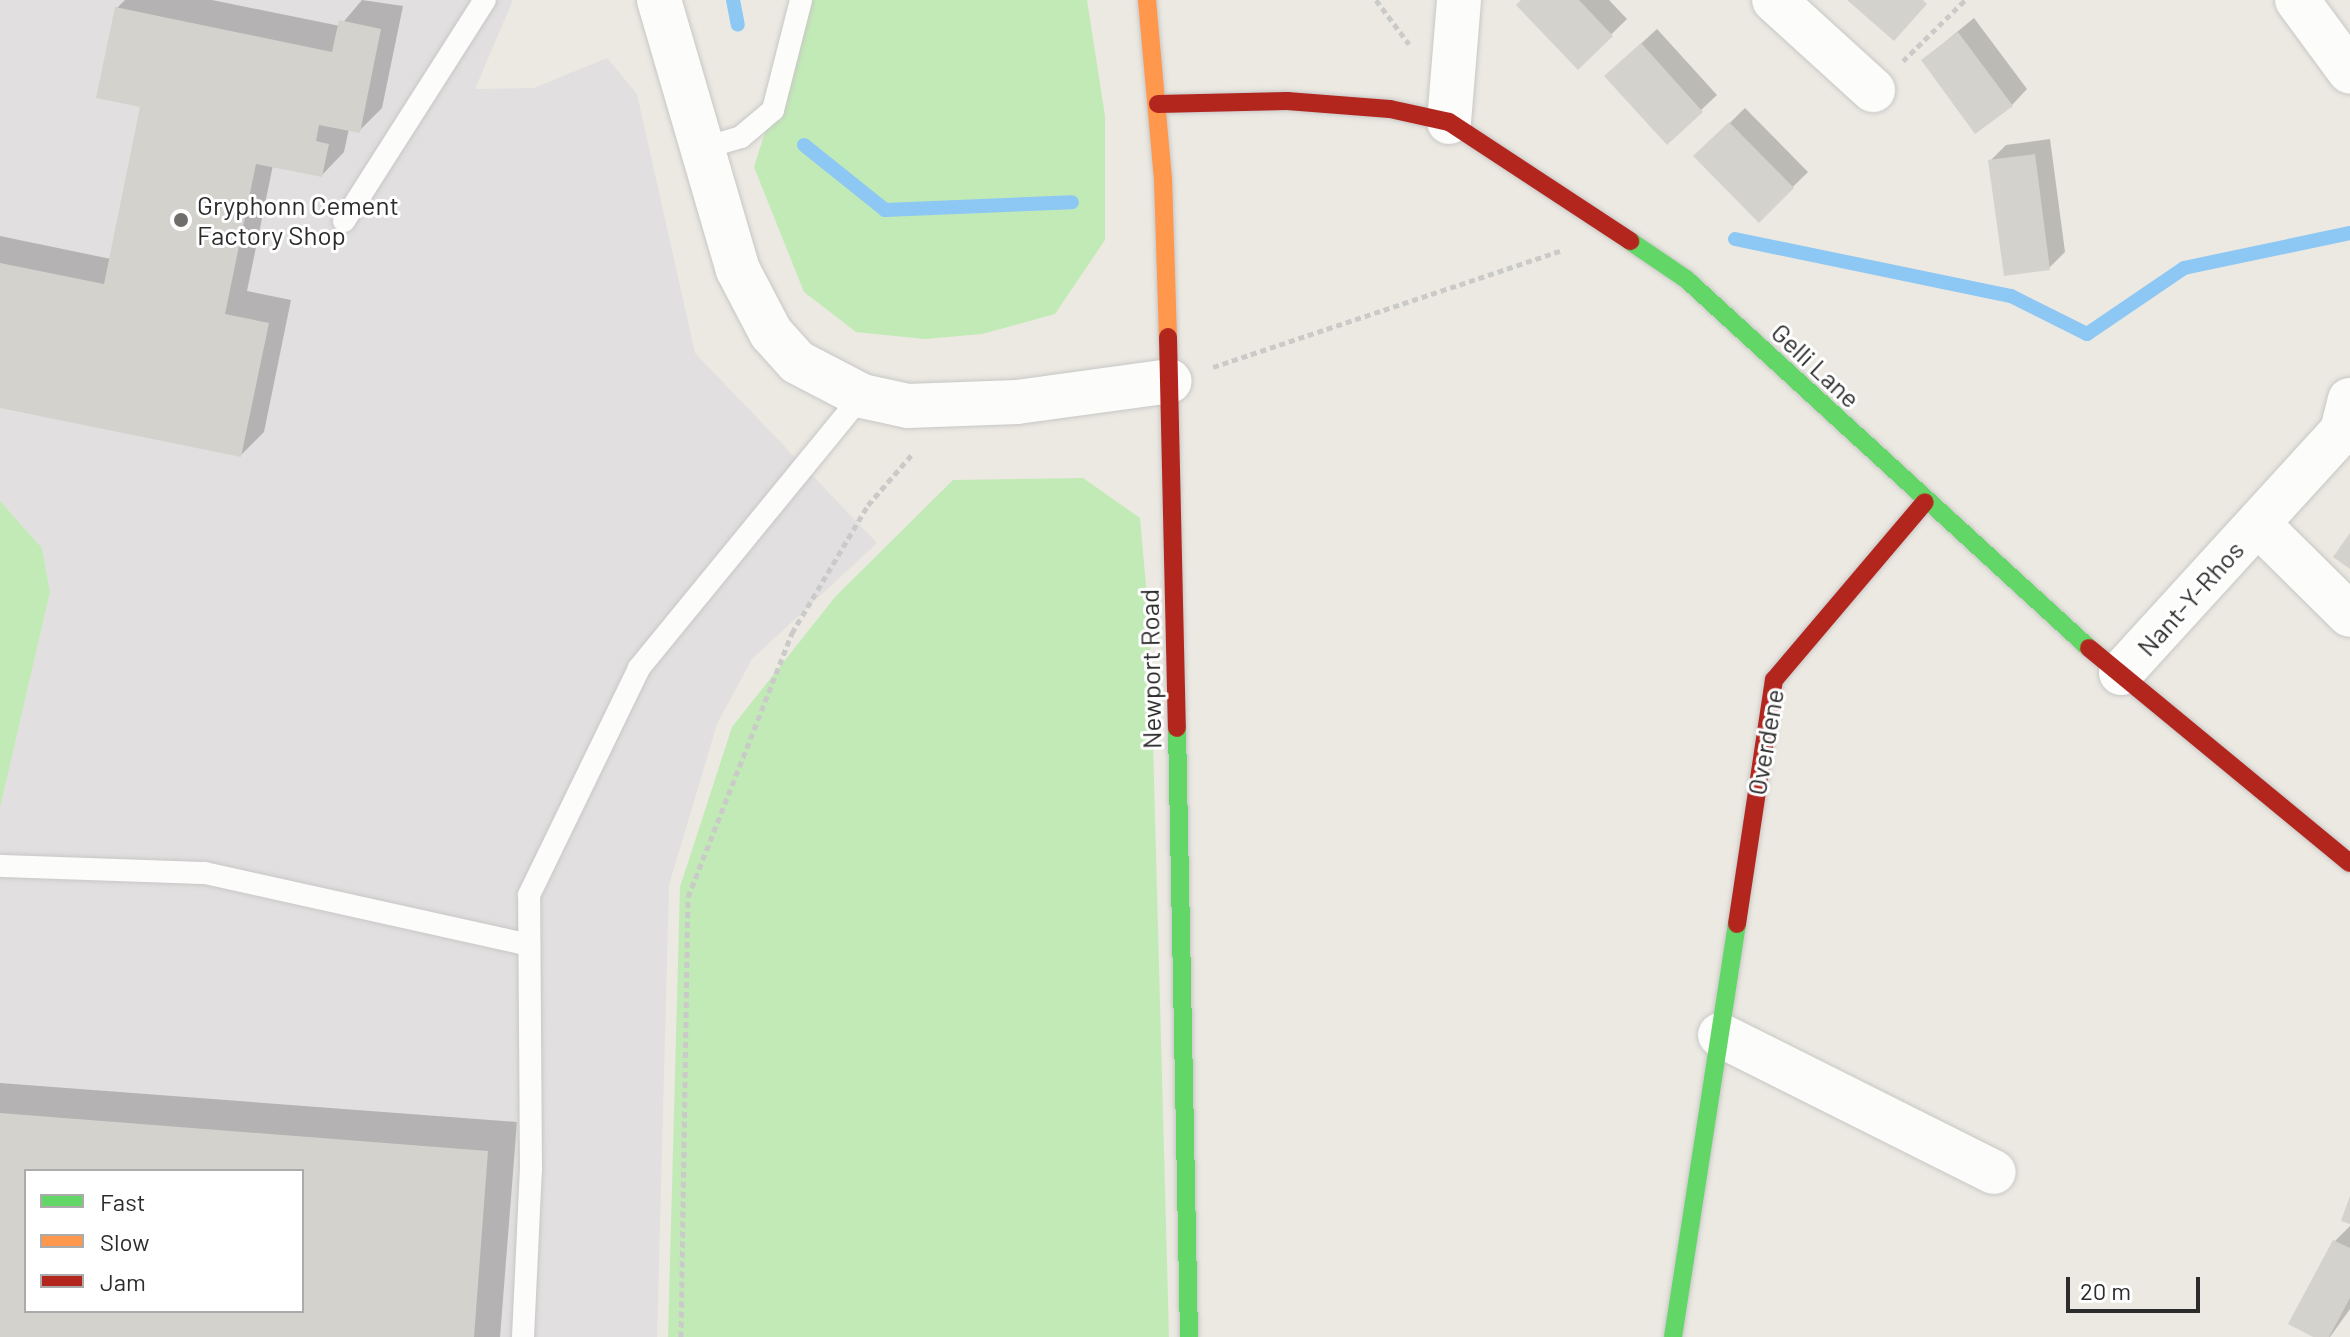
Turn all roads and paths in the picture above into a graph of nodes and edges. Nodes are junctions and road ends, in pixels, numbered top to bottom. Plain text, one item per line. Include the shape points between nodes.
1 (485, 0) edge
2 (659, 0) edge
3 (801, 0) edge
4 (1147, 0) edge
5 (1459, 0) edge
6 (1774, 0) edge
7 (1965, 0) edge
8 (2297, 0) edge
9 (2350, 72) edge
10 (1873, 90) joint
11 (1158, 104) junction
12 (1449, 122) junction
13 (701, 149) junction
14 (344, 221) dead end
15 (1616, 232) junction
16 (1170, 381) junction
17 (862, 396) junction
18 (2350, 400) edge
19 (951, 407) junction
20 (1925, 502) junction
21 (2258, 524) junction
22 (2350, 615) edge
23 (2121, 673) junction
24 (2350, 863) edge
25 (0, 866) edge
26 (529, 945) junction
27 (1720, 1035) junction
28 (1994, 1172) dead end
29 (523, 1337) edge
30 (681, 1337) edge
31 (1189, 1337) edge
32 (1673, 1337) edge

1 - 14 lane
2 - 13 street
3 - 13 lane via 773,110 741,137
4 - 11 street, Newport Road
5 - 12 street
6 - 10 street
7 - 10 path
8 - 9 street
11 - 12 street, Gelli Lane via 1287,101 1390,109
11 - 16 street, Newport Road
12 - 15 street, Gelli Lane
13 - 17 street via 738,270 771,333 797,362
15 - 16 path
15 - 20 street, Gelli Lane via 1686,279
16 - 19 street via 1097,394
16 - 31 street, Newport Road
17 - 19 street
17 - 26 lane via 639,668 529,895
18 - 21 street, Nant-Y-Rhos via 2342,431
19 - 30 path via 868,505 792,633 688,897
20 - 23 street, Gelli Lane via 2033,602
20 - 27 street, Overdene via 1774,680
21 - 22 street, Nant-Y-Rhos
21 - 23 street, Nant-Y-Rhos
23 - 24 street, Gelli Lane
25 - 26 lane via 205,873
26 - 29 lane via 531,1170
27 - 28 street
27 - 32 street, Overdene

